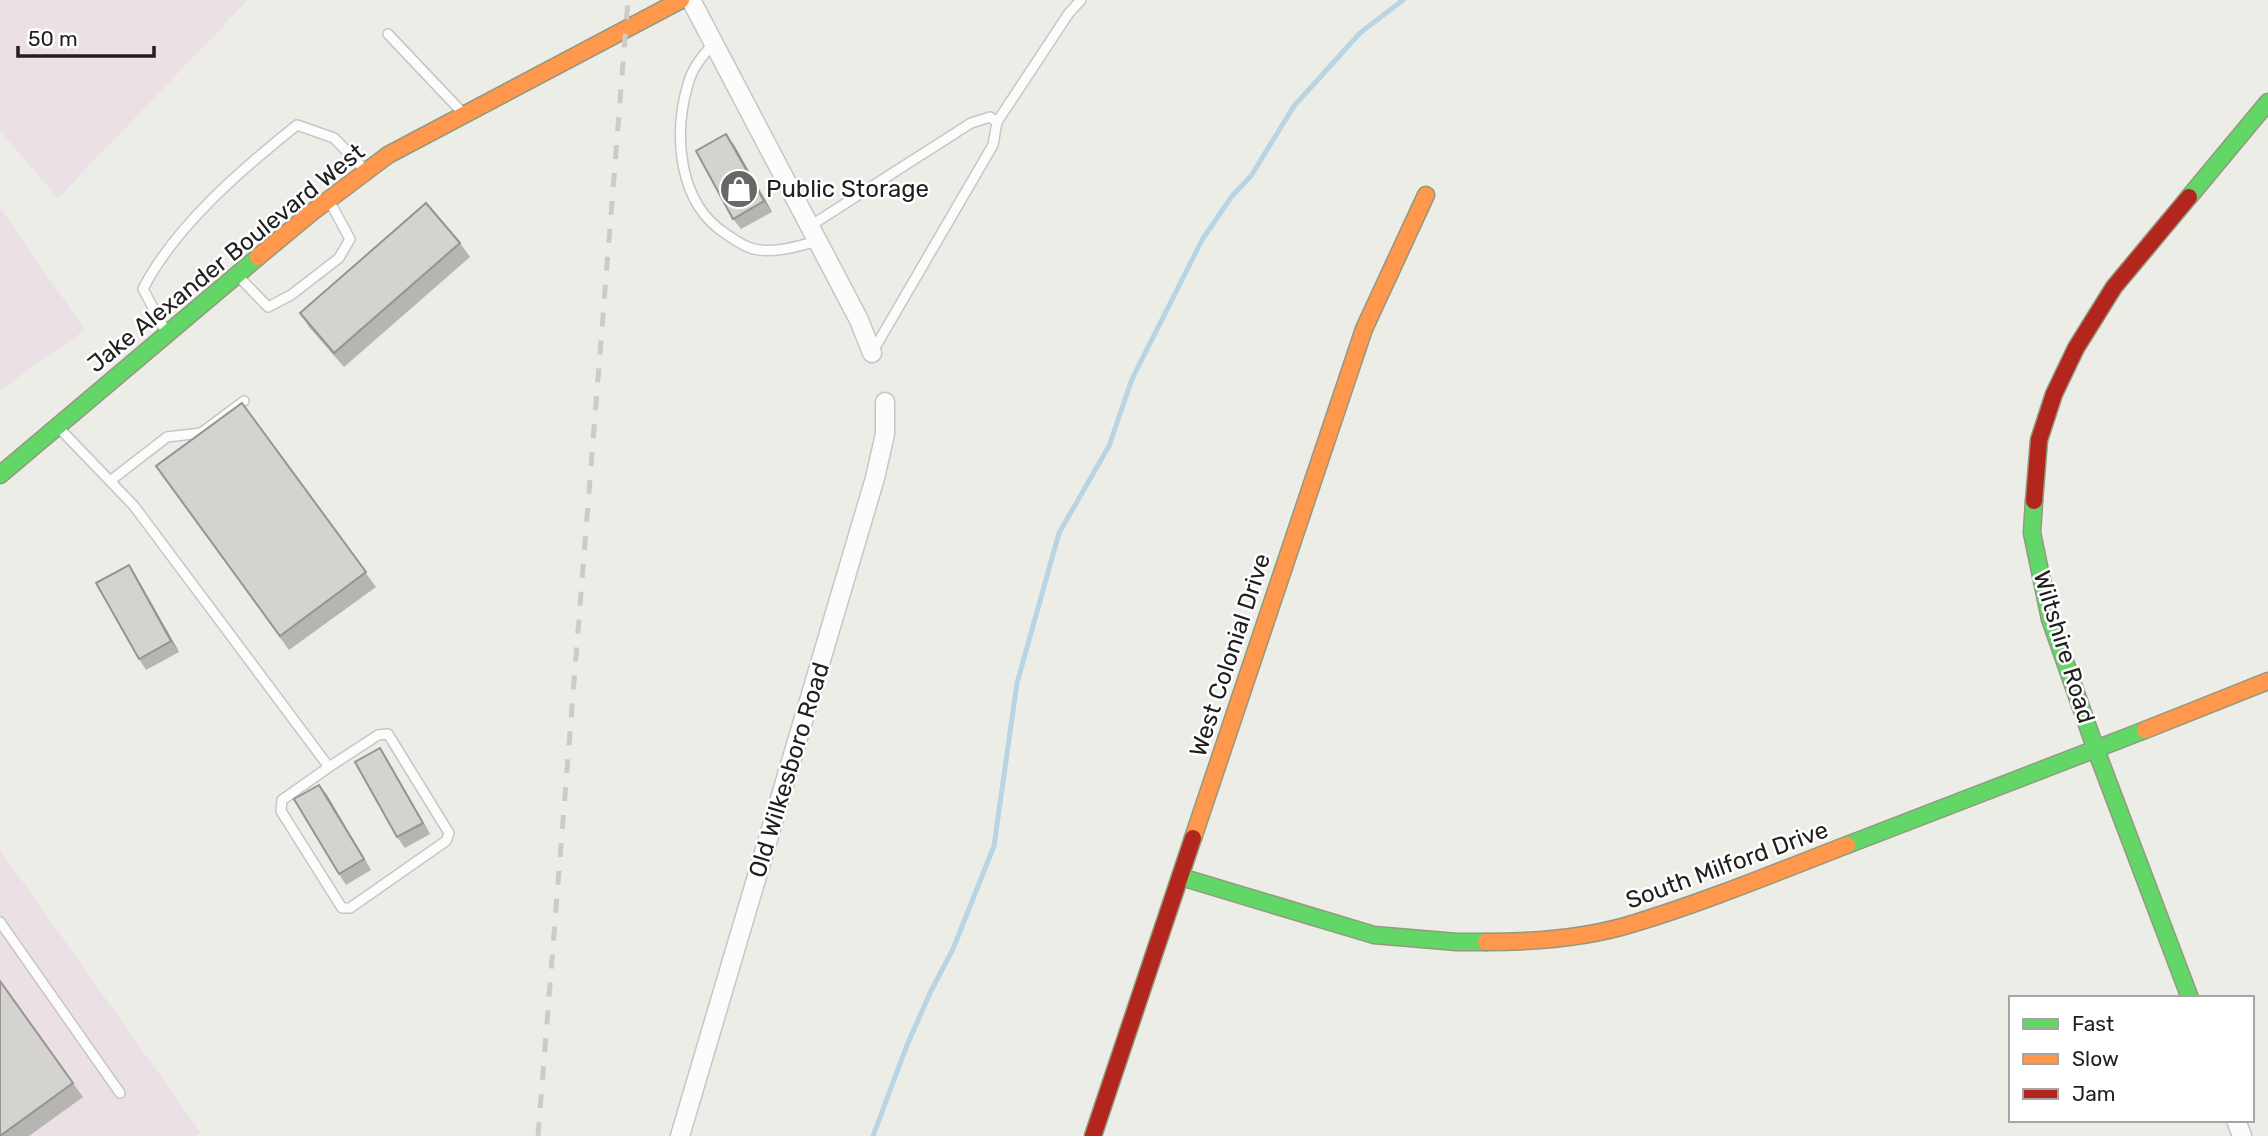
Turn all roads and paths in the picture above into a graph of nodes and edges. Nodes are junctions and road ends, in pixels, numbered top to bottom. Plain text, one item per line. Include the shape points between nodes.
1 (681, 0) edge
2 (691, 0) edge
3 (1081, 0) edge
4 (388, 34) dead end
5 (714, 43) junction
6 (2268, 102) edge
7 (464, 113) junction
8 (997, 122) junction
9 (366, 172) junction
10 (1426, 195) dead end
11 (328, 200) junction
12 (814, 234) junction
13 (236, 275) junction
14 (166, 333) junction
15 (872, 353) joint
16 (244, 401) edge
17 (885, 402) dead end
18 (57, 426) junction
19 (0, 475) edge
20 (110, 481) junction
21 (2268, 681) edge
22 (2096, 750) junction
23 (329, 767) junction
24 (1181, 877) junction
25 (0, 922) edge
26 (2189, 996) edge
27 (120, 1093) dead end
28 (680, 1136) edge
29 (1093, 1136) edge

1 - 7 main road, Jake Alexander Boulevard West
2 - 5 street
3 - 8 lane
4 - 7 lane
5 - 12 street
5 - 12 lane via 688,83 681,132 685,178 703,215 716,228 758,250 786,248
6 - 22 main road, Wiltshire Road via 2114,287 2070,360 2039,440 2032,533 2050,619
7 - 9 main road, Jake Alexander Boulevard West
8 - 12 lane via 990,117 971,123
8 - 15 lane via 993,145
9 - 11 main road, Jake Alexander Boulevard West
9 - 14 lane via 334,138 297,125 236,174 156,264 143,289
10 - 24 main road, West Colonial Drive via 1364,329
11 - 13 main road, Jake Alexander Boulevard West
11 - 13 lane via 350,239 340,258 268,307
12 - 15 street
13 - 14 main road, Jake Alexander Boulevard West
14 - 18 main road, Jake Alexander Boulevard West
16 - 20 lane via 201,433 167,436
17 - 28 street, Old Wilkesboro Road via 885,434 876,478
18 - 19 main road, Jake Alexander Boulevard West
18 - 20 lane
20 - 23 lane via 134,506
21 - 22 main road, South Milford Drive
22 - 24 main road, South Milford Drive via 1633,924 1577,935 1512,942 1374,935
22 - 26 main road, Wiltshire Road
23 - 23 lane via 378,735 388,734 449,833 446,841 350,908 342,908 281,811 282,800
24 - 29 main road, West Colonial Drive
25 - 27 lane

